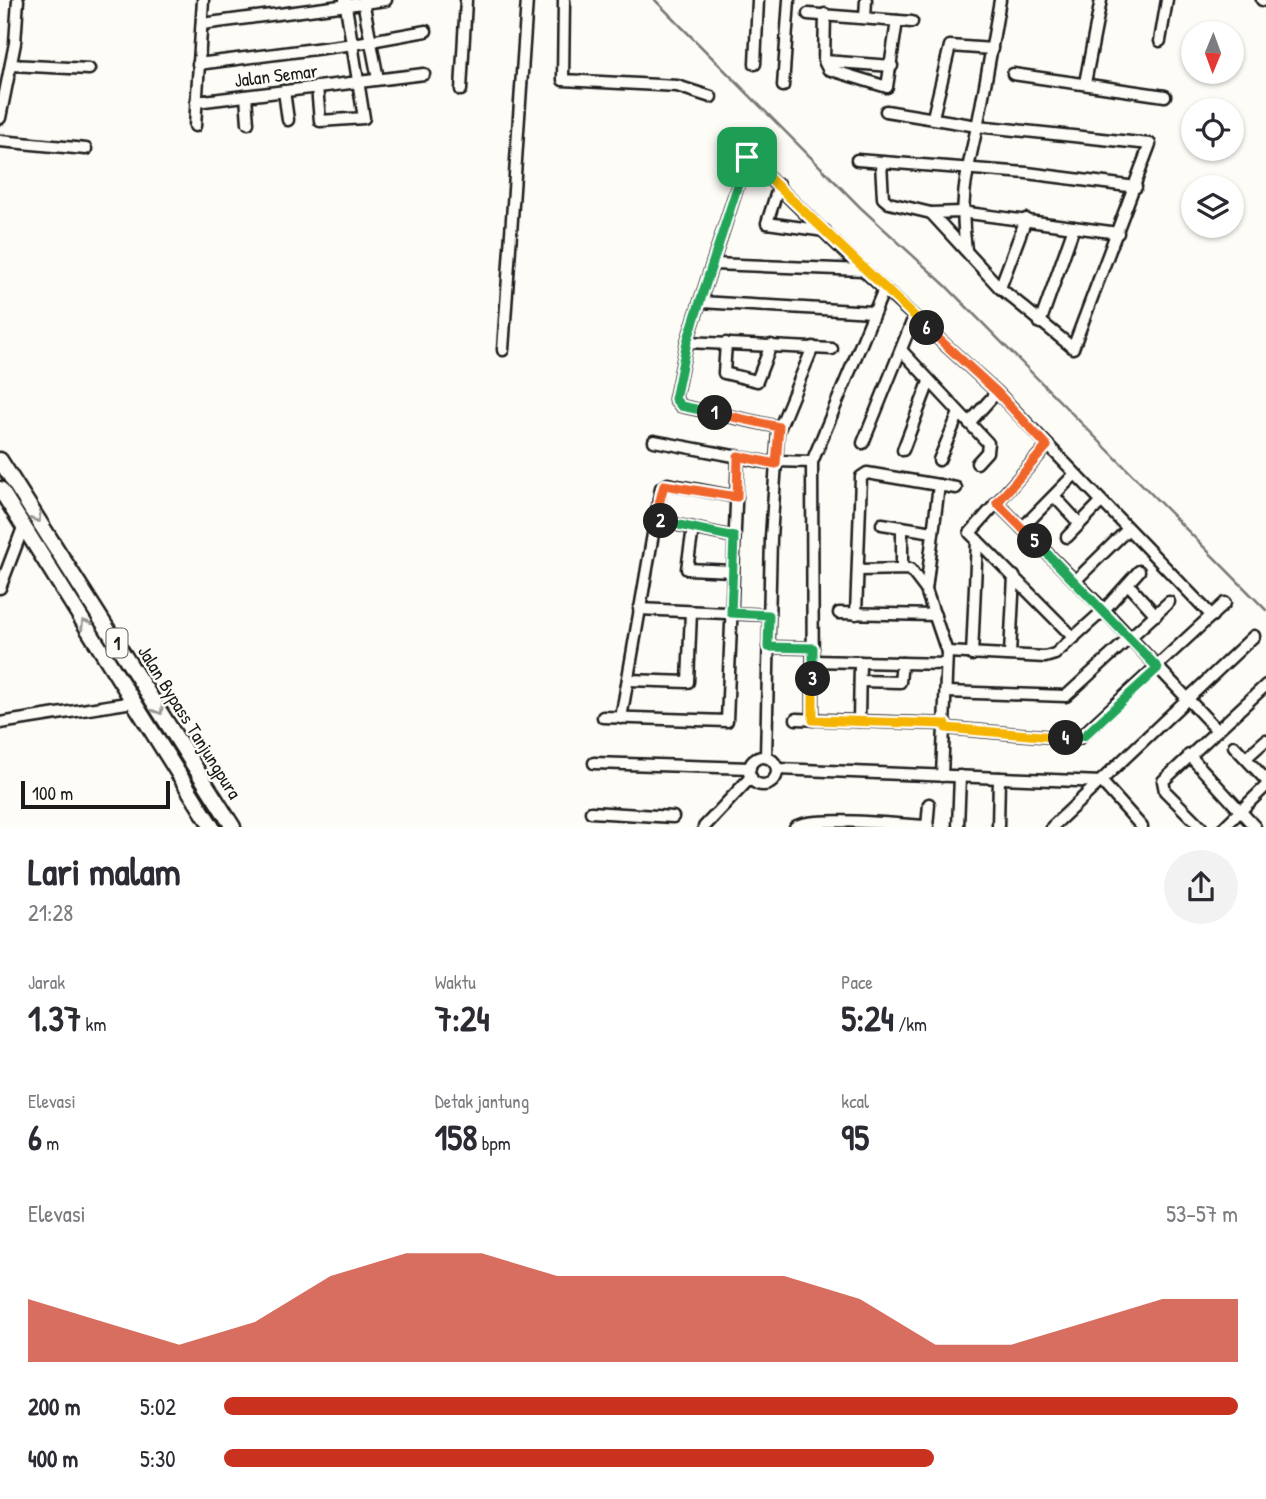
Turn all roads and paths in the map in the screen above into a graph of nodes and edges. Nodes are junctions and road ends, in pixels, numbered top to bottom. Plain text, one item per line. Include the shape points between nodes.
1 (18, 0) edge
2 (203, 0) edge
3 (386, 0) edge
4 (466, 0) edge
5 (527, 0) edge
6 (564, 0) edge
7 (758, 0) edge
8 (789, 0) edge
9 (866, 0) edge
10 (1000, 0) edge
11 (1101, 0) edge
12 (1167, 0) edge
13 (364, 2) edge
14 (345, 4) edge
15 (808, 14) dead end
16 (825, 15) junction
17 (865, 18) junction
18 (897, 21) junction
19 (912, 22) dead end
20 (202, 24) junction
21 (426, 31) dead end
22 (371, 41) junction
23 (1160, 41) dead end
24 (354, 44) junction
25 (992, 49) junction
26 (824, 61) junction
27 (198, 64) junction
28 (755, 64) dead end
29 (11, 65) junction
30 (892, 66) junction
31 (89, 69) dead end
32 (424, 74) dead end
33 (1013, 74) dead end
34 (378, 79) junction
35 (360, 82) junction
36 (1084, 83) junction
37 (783, 86) dead end
38 (317, 87) junction
39 (284, 90) junction
40 (461, 90) dead end
41 (246, 96) junction
42 (1165, 96) dead end
43 (711, 97) dead end
44 (196, 102) junction
45 (886, 111) dead end
46 (933, 117) junction
47 (0, 118) edge
48 (288, 120) dead end
49 (248, 124) dead end
50 (195, 126) dead end
51 (977, 126) junction
52 (0, 141) edge
53 (735, 145) dead end
54 (86, 149) dead end
55 (747, 157) junction
56 (857, 160) dead end
57 (881, 163) junction
58 (966, 168) junction
59 (779, 185) junction
60 (1136, 187) junction
61 (961, 212) junction
62 (931, 213) junction
63 (1026, 219) junction
64 (1074, 227) junction
65 (825, 231) junction
66 (1118, 233) junction
67 (966, 250) junction
68 (713, 264) junction
69 (863, 270) junction
70 (1000, 288) junction
71 (884, 289) junction
72 (701, 302) junction
73 (872, 312) junction
74 (914, 317) junction
75 (1040, 323) junction
76 (687, 342) junction
77 (726, 343) junction
78 (771, 345) junction
79 (813, 347) junction
80 (832, 349) dead end
81 (503, 350) dead end
82 (902, 351) junction
83 (929, 382) junction
84 (997, 392) junction
85 (960, 413) junction
86 (969, 423) junction
87 (779, 427) junction
88 (654, 441) dead end
89 (863, 443) dead end
90 (1047, 446) junction
91 (903, 450) dead end
92 (738, 456) junction
93 (0, 460) edge
94 (939, 460) dead end
95 (812, 462) junction
96 (776, 463) junction
97 (977, 463) dead end
98 (1074, 475) junction
99 (939, 485) junction
100 (956, 488) dead end
101 (0, 489) edge
102 (737, 497) junction
103 (1055, 497) junction
104 (1101, 502) junction
105 (997, 503) junction
106 (655, 520) junction
107 (1079, 523) junction
108 (882, 524) dead end
109 (24, 525) junction
110 (902, 527) junction
111 (693, 528) junction
112 (1022, 528) junction
113 (1127, 530) junction
114 (933, 532) junction
115 (734, 537) junction
116 (1067, 537) dead end
117 (977, 540) junction
118 (902, 568) junction
119 (859, 569) junction
120 (733, 571) junction
121 (1139, 571) dead end
122 (1014, 576) junction
123 (1075, 580) junction
124 (1128, 584) junction
125 (0, 588) edge
126 (926, 590) junction
127 (1169, 603) dead end
128 (1225, 603) dead end
129 (639, 610) junction
130 (1104, 610) junction
131 (691, 612) junction
132 (731, 613) junction
133 (839, 613) dead end
134 (856, 614) junction
135 (769, 615) junction
136 (935, 615) junction
137 (1156, 615) junction
138 (1212, 615) junction
139 (1254, 636) dead end
140 (1074, 638) junction
141 (1130, 638) junction
142 (768, 647) junction
143 (813, 648) junction
144 (947, 652) junction
145 (1010, 654) junction
146 (972, 655) junction
147 (813, 661) junction
148 (860, 662) junction
149 (902, 663) junction
150 (947, 664) junction
151 (1158, 668) junction
152 (628, 680) junction
153 (860, 681) junction
154 (1266, 685) edge
155 (947, 692) junction
156 (1187, 698) junction
157 (133, 702) junction
158 (603, 717) dead end
159 (621, 718) junction
160 (796, 719) dead end
161 (813, 720) junction
162 (859, 721) junction
163 (0, 723) edge
164 (946, 726) junction
165 (1216, 729) junction
166 (1266, 740) edge
167 (1234, 746) dead end
168 (1189, 754) junction
169 (766, 757) junction
170 (1247, 758) junction
171 (594, 763) dead end
172 (778, 769) junction
173 (752, 776) junction
174 (942, 776) junction
175 (960, 776) junction
176 (999, 778) junction
177 (1266, 780) edge
178 (1101, 782) junction
179 (1266, 786) edge
180 (929, 804) dead end
181 (1240, 811) junction
182 (591, 812) dead end
183 (655, 816) junction
184 (673, 817) dead end
185 (212, 827) edge
186 (233, 827) edge
187 (649, 827) edge
188 (704, 827) edge
189 (713, 827) edge
190 (794, 827) edge
191 (928, 827) edge
192 (958, 827) edge
193 (998, 827) edge
194 (1052, 827) edge
195 (1142, 827) edge
196 (1200, 827) edge
197 (1224, 827) edge
198 (1255, 827) edge

1 - 29 street
2 - 20 street
3 - 13 street
4 - 40 street
5 - 81 street
6 - 43 street via 564,80 677,86
7 - 28 street
8 - 37 street
9 - 17 street
10 - 25 street
11 - 36 street
12 - 23 street
13 - 14 street
13 - 22 street
14 - 20 street
14 - 24 street
15 - 16 street
16 - 17 street
16 - 26 street
17 - 18 street
18 - 19 street
18 - 30 street
20 - 27 street
21 - 22 street
22 - 24 street
22 - 34 street
24 - 27 street
24 - 35 street
25 - 46 street via 950,46
25 - 51 street
26 - 30 street
26 - 30 street via 832,72 887,87
27 - 44 street
29 - 31 street
29 - 47 street
32 - 34 street, Jalan Semar
33 - 36 street
34 - 35 street, Jalan Semar
35 - 38 street, Jalan Semar
35 - 38 street via 363,120 320,121
36 - 42 street
38 - 39 street, Jalan Semar
39 - 41 street, Jalan Semar
39 - 48 street
41 - 44 street, Jalan Semar
41 - 49 street
44 - 50 street
45 - 46 street
46 - 51 street
51 - 58 street
51 - 60 street via 1148,143
52 - 54 street
53 - 55 street
55 - 59 street
55 - 68 street
56 - 57 street
57 - 58 street
57 - 62 street via 886,201
58 - 60 street
58 - 61 street
59 - 65 street
59 - 65 street via 767,223
60 - 66 street
61 - 62 street
61 - 63 street
61 - 67 street
62 - 67 street
63 - 64 street
63 - 70 street
64 - 66 street
64 - 75 street
65 - 69 street
66 - 75 street via 1074,347
67 - 70 street
68 - 69 street
68 - 72 street
69 - 71 street
70 - 75 street
71 - 73 street
71 - 74 street
72 - 73 street
72 - 76 street
73 - 95 street
74 - 82 street
74 - 84 street
76 - 77 street
76 - 87 street via 676,404
77 - 78 street
77 - 78 street via 724,373 757,381
78 - 79 street
79 - 80 street
79 - 87 street
82 - 83 street
82 - 89 street
83 - 85 street
83 - 91 street
84 - 86 street
84 - 90 street
85 - 86 street
85 - 94 street
86 - 97 street via 988,443
87 - 96 street
88 - 92 street
90 - 98 street
90 - 105 street
92 - 96 street
92 - 102 street
93 -> 186 highway, Jalan Bypass Tanjungpura / 1
95 - 96 street
95 - 143 street
96 - 135 street
98 - 103 street
98 - 104 street
99 - 100 street
99 - 114 street
99 - 119 street via 863,475
101 - 109 highway, Jalan Bypass Tanjungpura / 1
102 - 106 street via 664,485
102 - 115 street
103 - 107 street
103 - 112 street
104 - 107 street
104 - 113 street
105 - 112 street
105 - 117 street via 970,529
106 - 111 street
106 - 129 street
107 - 116 street
108 - 110 street
109 - 125 street
157 -> 109 highway, Jalan Bypass Tanjungpura / 1
110 - 114 street
110 - 118 street
111 - 115 street
111 - 120 street via 687,569
112 - 123 street
113 - 123 street
113 - 138 street
114 - 126 street
115 - 120 street
117 - 122 street
117 - 146 street
118 - 119 street
118 - 126 street via 914,572
119 - 134 street
120 - 132 street
121 - 124 street
122 - 140 street
122 - 145 street
123 - 130 street
124 - 130 street
124 - 137 street
126 - 136 street
127 - 137 street
128 - 138 street
129 - 131 street
129 - 152 street
130 - 140 street
130 - 141 street
131 - 132 street
131 - 152 street via 688,682
132 - 135 street
132 - 159 street via 726,722
133 - 134 street
134 - 136 street
135 - 142 street
136 - 144 street
137 - 141 street
138 - 151 street
139 - 156 street
140 - 145 street via 1050,656
141 - 151 street
141 - 155 street via 1066,696
142 - 143 street
142 - 169 street
143 - 147 street
144 - 146 street
144 - 150 street
145 - 146 street
147 - 148 street
147 - 161 street
148 - 149 street
148 - 153 street
149 - 150 street
149 - 153 street via 900,682
150 - 155 street
151 - 156 street
151 - 164 street via 1078,739
152 - 159 street
153 - 162 street
154 - 165 street
155 - 164 street
156 - 165 street
156 - 178 street
157 - 163 street
157 - 185 highway, Jalan Bypass Tanjungpura / 1
158 - 159 street
160 - 161 street
161 - 162 street
162 - 164 street
164 - 174 street
165 - 168 street
166 - 170 street
167 - 170 street
168 - 181 street
168 - 196 street via 1163,784
169 - 172 street
169 - 173 street via 757,758
170 - 177 street
171 - 173 street
172 - 173 street via 772,782 764,785
172 - 174 street
173 - 188 street
173 - 189 street
174 - 175 street
175 - 176 street
175 - 192 street
176 - 178 street
176 - 193 street
178 - 194 street
178 - 195 street
179 - 181 street
180 - 191 street
181 - 197 street
181 - 198 street
182 - 183 street
183 - 184 street
183 - 187 street
190 - 191 street via 803,822

